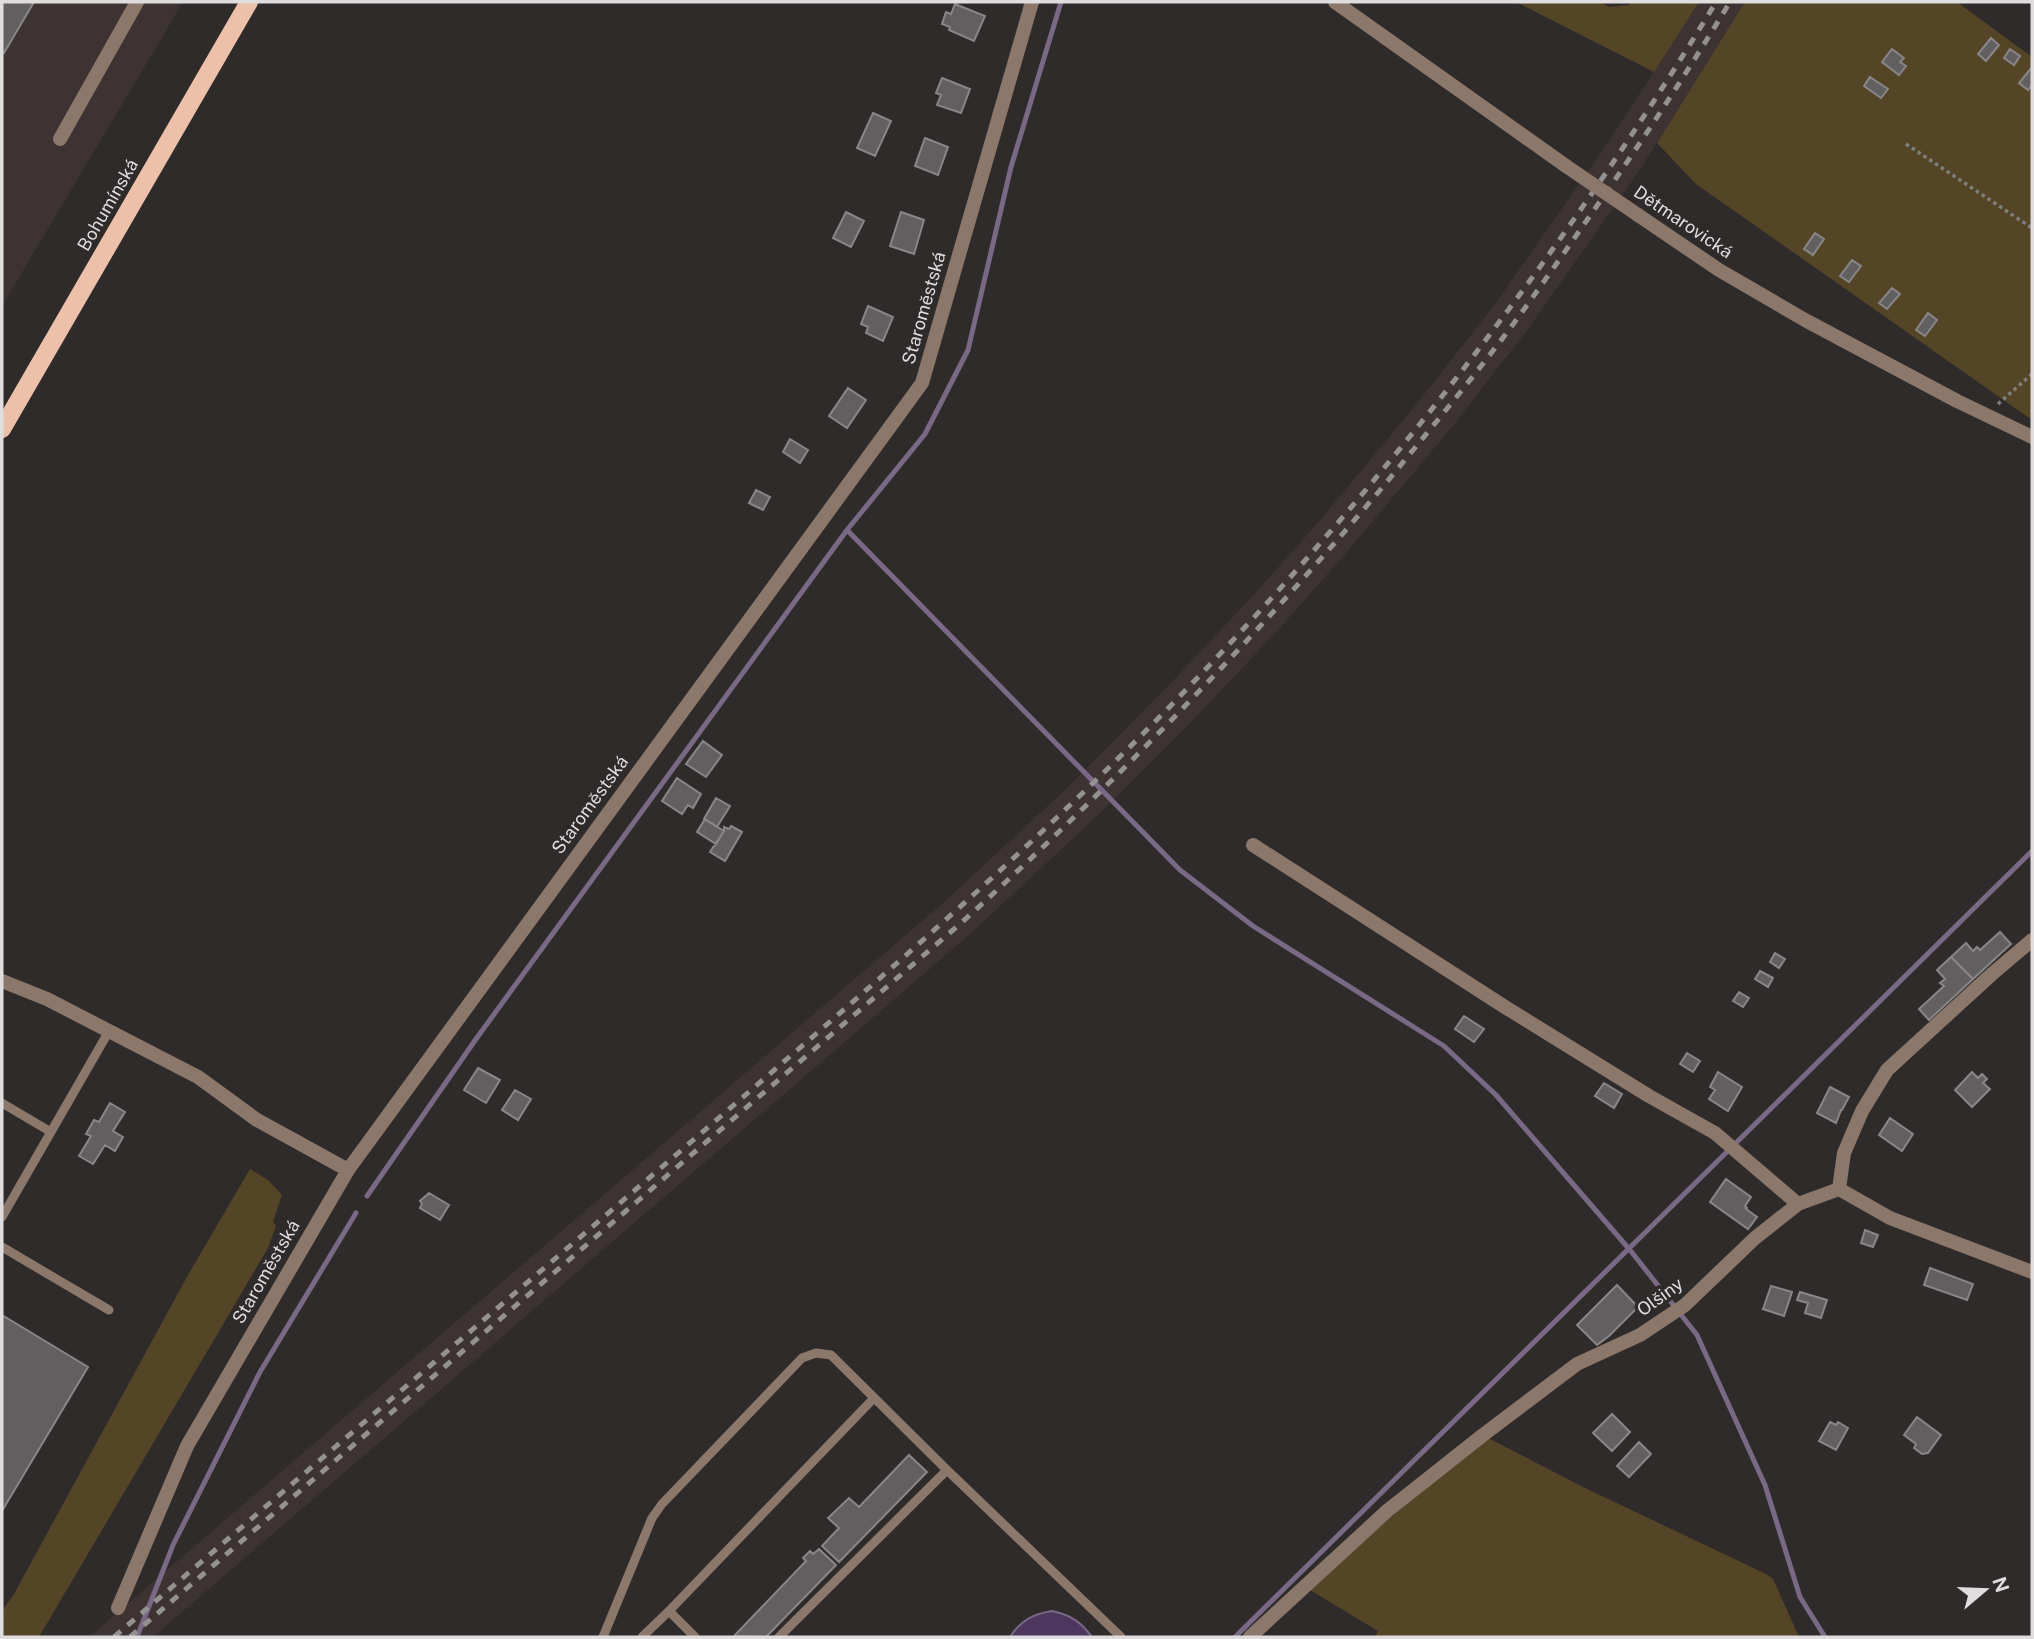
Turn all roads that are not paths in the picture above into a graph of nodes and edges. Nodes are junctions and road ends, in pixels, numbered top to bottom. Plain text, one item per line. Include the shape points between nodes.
1 (137, 2) edge
2 (249, 2) edge
3 (1032, 2) edge
4 (1335, 2) edge
5 (60, 139) dead end
6 (2, 429) edge
7 (2032, 437) edge
8 (1252, 845) dead end
9 (2032, 940) edge
10 (2, 981) edge
11 (109, 1031) junction
12 (2, 1103) edge
13 (51, 1132) junction
14 (348, 1170) junction
15 (1839, 1189) junction
16 (1798, 1204) junction
17 (2, 1217) edge
18 (2, 1247) edge
19 (2032, 1272) edge
20 (109, 1310) dead end
21 (874, 1398) junction
22 (947, 1470) junction
23 (118, 1608) dead end
24 (669, 1611) junction
25 (603, 1637) edge
26 (642, 1637) edge
27 (695, 1637) edge
28 (779, 1637) edge
29 (1121, 1637) edge
30 (1250, 1637) edge

1 - 5 street
2 - 6 main road, Bohumínská
3 - 14 street, Staroměstská via 922,383
4 - 7 street, Dětmarovická, bridge via 1719,270 1935,390
8 - 16 street via 1715,1133
9 - 15 street via 1888,1070 1862,1111 1844,1153
10 - 11 street
11 - 13 lane
11 - 14 street via 198,1077 257,1120
12 - 13 lane
13 - 17 lane
14 - 23 street, Staroměstská via 187,1446
15 - 16 street, Olšiny
15 - 19 street via 1890,1218
16 - 30 street, Olšiny via 1672,1315 1577,1364 1482,1435 1387,1511
18 - 20 lane
21 - 22 lane
21 - 24 lane
21 - 25 lane via 831,1355 816,1353 802,1359 662,1504
22 - 28 lane
22 - 29 lane
24 - 26 lane
24 - 27 lane

